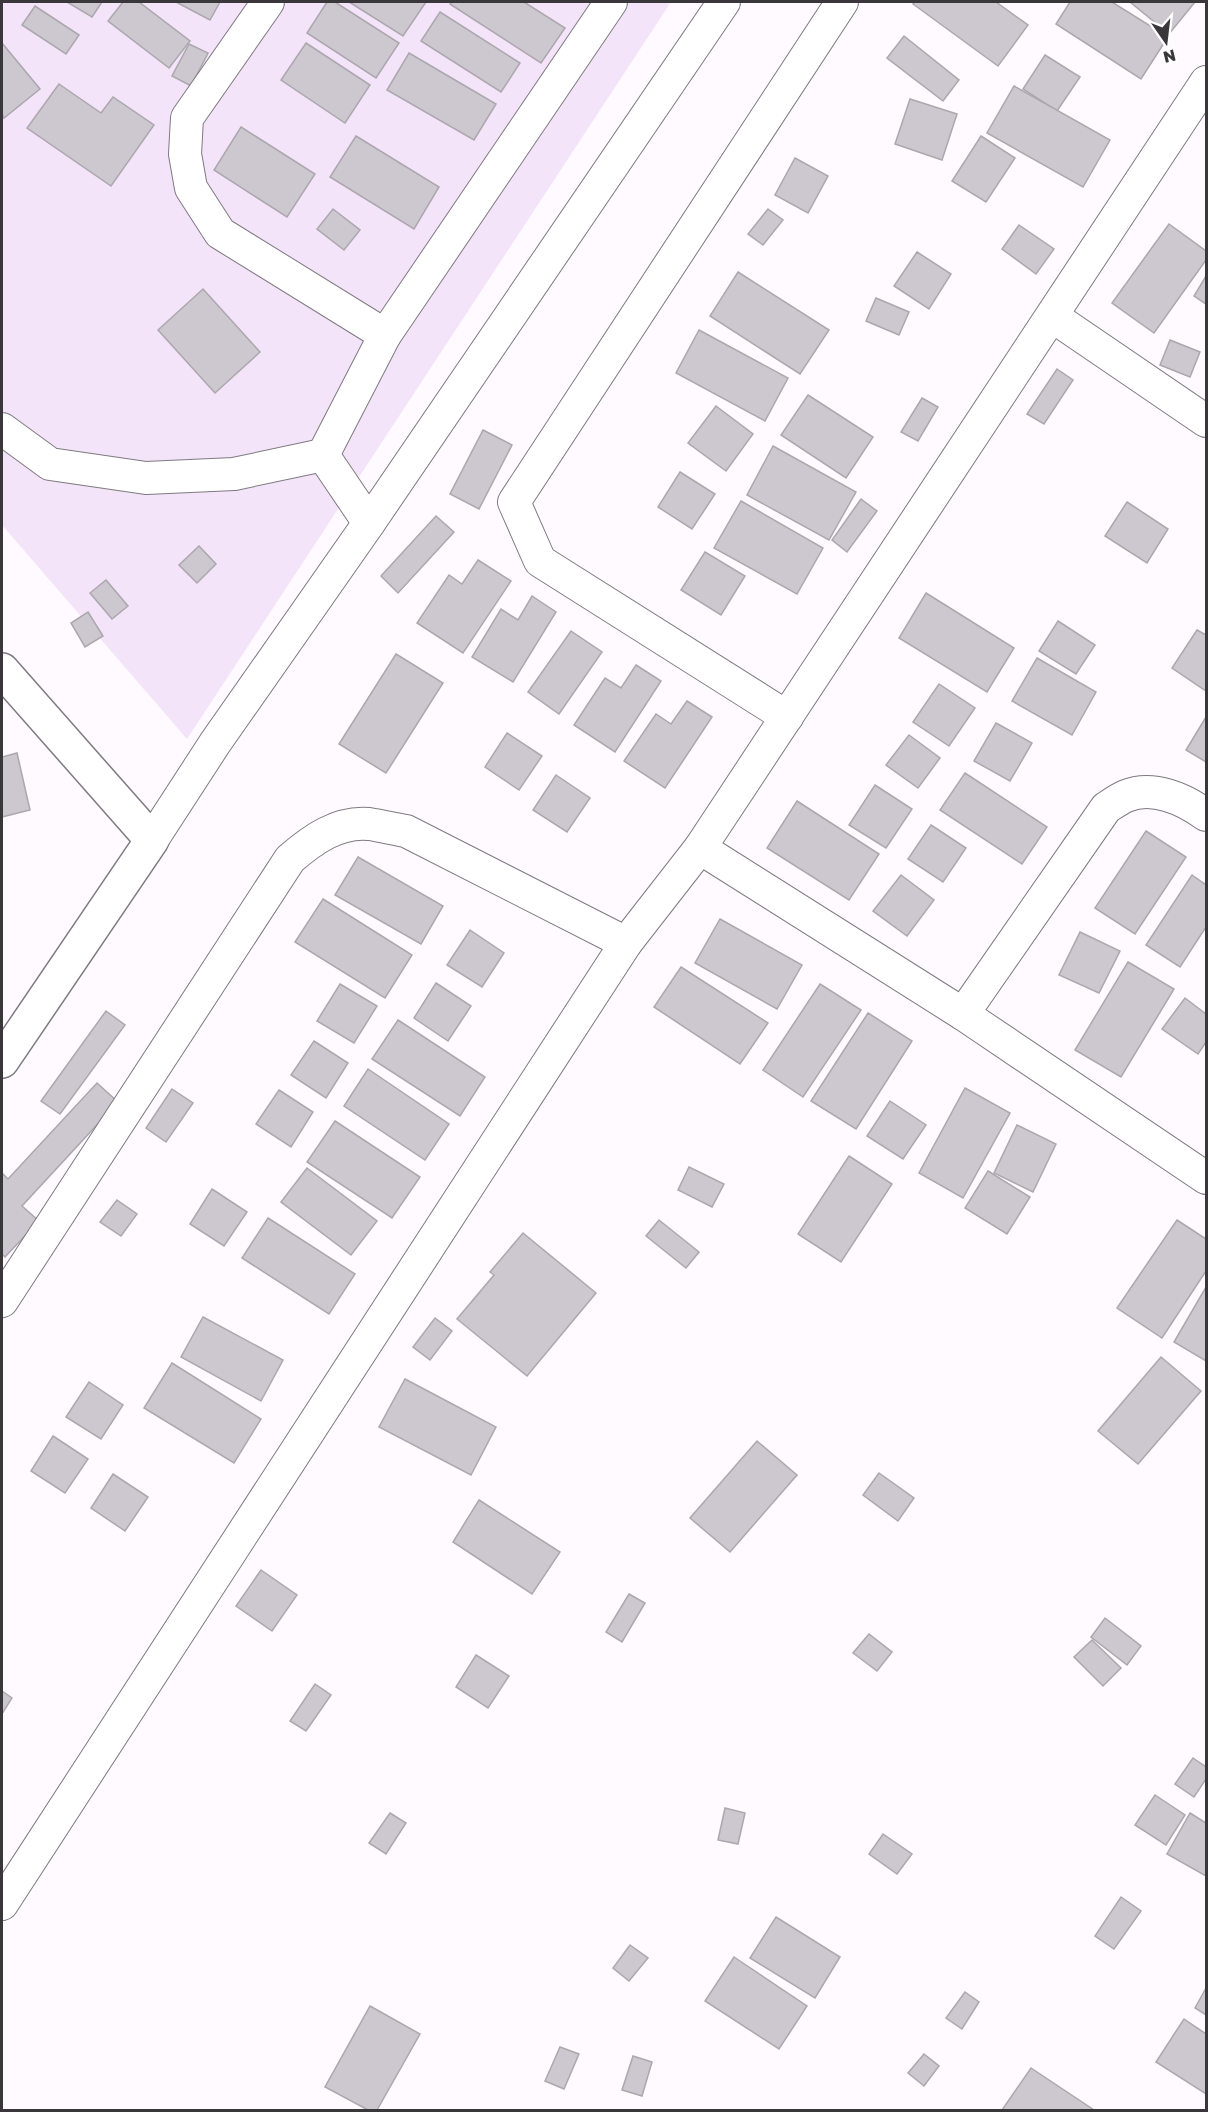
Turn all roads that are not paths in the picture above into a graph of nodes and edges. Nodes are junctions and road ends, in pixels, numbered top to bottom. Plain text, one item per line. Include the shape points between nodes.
1 (268, 2) edge
2 (611, 2) edge
3 (724, 2) edge
4 (842, 2) edge
5 (1206, 82) edge
6 (1052, 316) junction
7 (385, 335) junction
8 (1206, 421) edge
9 (2, 429) edge
10 (323, 455) junction
11 (369, 523) junction
12 (2, 670) edge
13 (787, 717) junction
14 (1206, 815) edge
15 (152, 840) junction
16 (700, 848) junction
17 (626, 943) junction
18 (963, 1014) junction
19 (2, 1061) edge
20 (1206, 1178) edge
21 (2, 1301) edge
22 (2, 1904) edge

1 - 7 street via 187,118 185,154 191,188 220,233
2 - 7 street
3 - 11 street
4 - 13 street via 514,502 540,561
5 - 6 street
6 - 8 street
6 - 13 street
7 - 10 street
9 - 10 street via 50,464 146,478 234,474
10 - 11 street
11 - 15 street
12 - 15 street
13 - 16 street
14 - 18 street via 1175,798 1147,791 1127,796 1106,808
15 - 19 street
16 - 17 street
16 - 18 street
17 - 21 street via 406,831 367,824 338,828 314,839 290,859
17 - 22 street
18 - 20 street

